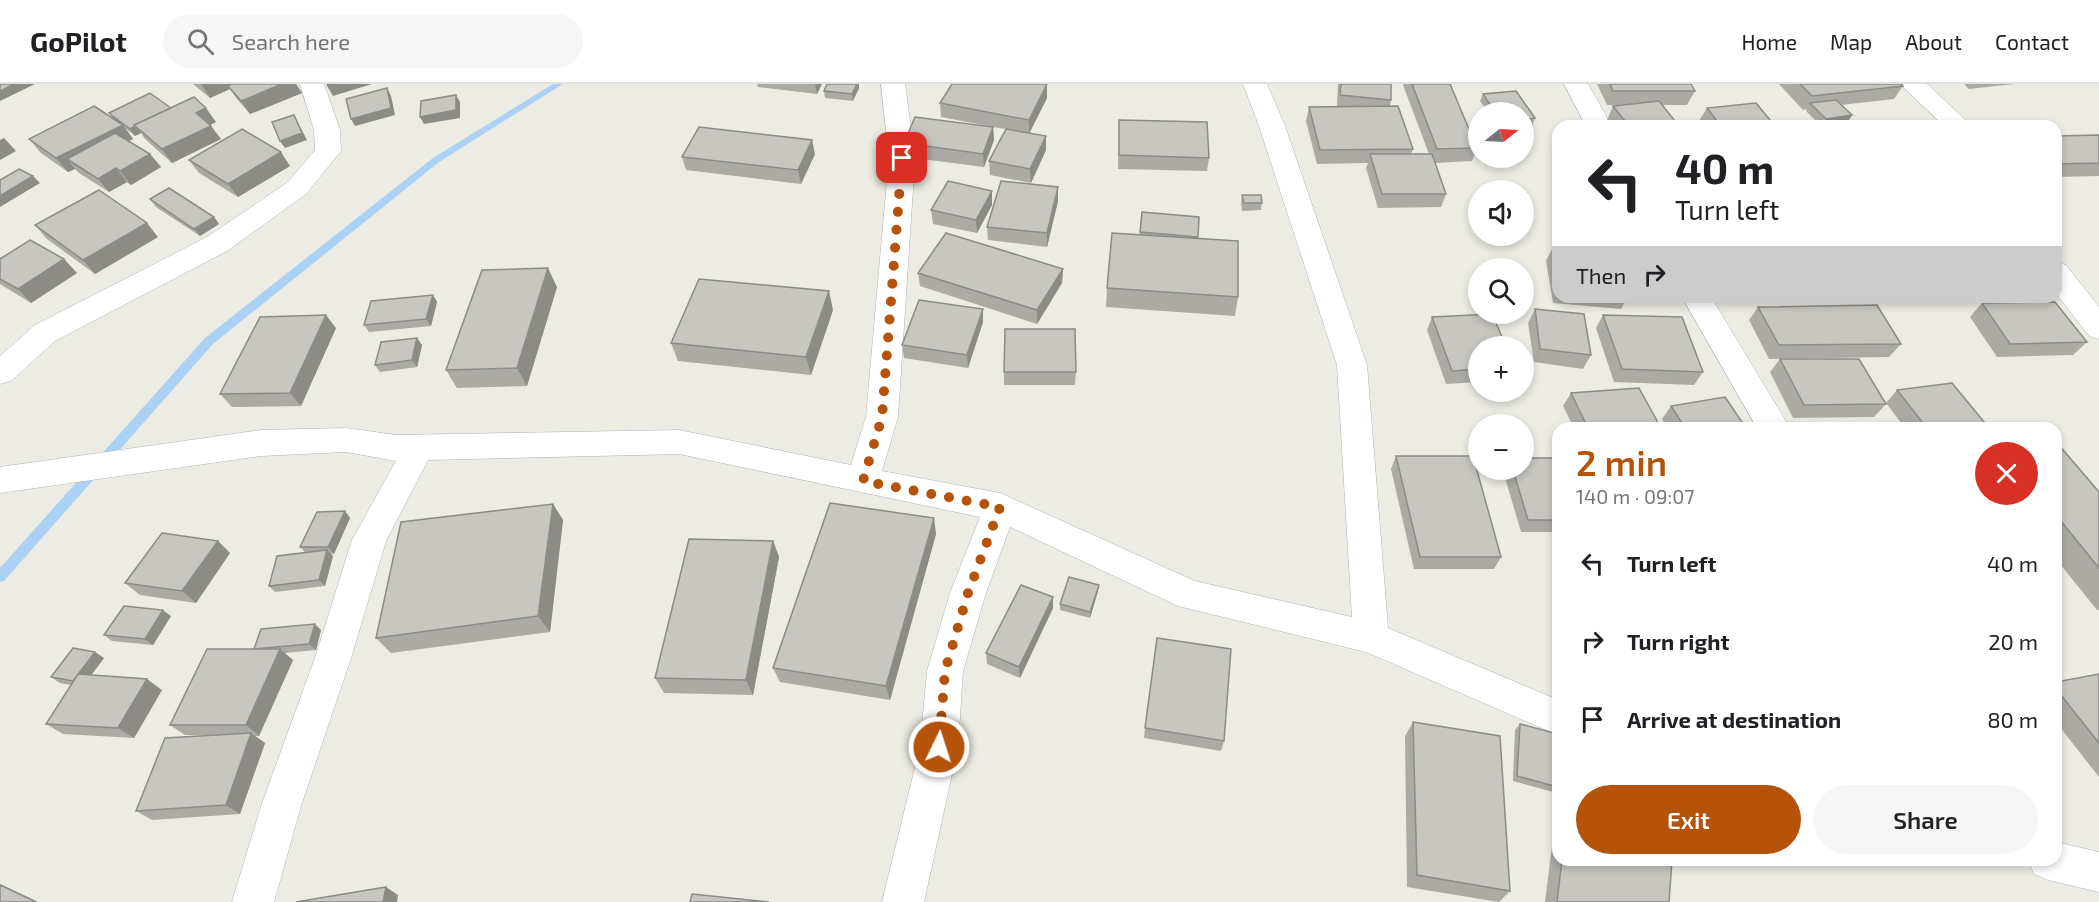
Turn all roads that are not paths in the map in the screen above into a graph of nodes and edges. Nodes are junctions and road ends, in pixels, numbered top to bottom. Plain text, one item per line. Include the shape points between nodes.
1 (312, 84) edge
2 (893, 84) edge
3 (1255, 84) edge
4 (1576, 84) edge
5 (1912, 84) edge
6 (1596, 120) edge
7 (1952, 120) edge
8 (2062, 280) edge
9 (1700, 303) edge
10 (2099, 328) edge
11 (0, 373) edge
12 (1770, 422) edge
13 (419, 448) junction
14 (0, 480) edge
15 (863, 481) junction
16 (1000, 507) junction
17 (1371, 637) junction
18 (1552, 715) edge
19 (2062, 863) edge
20 (2099, 872) edge
21 (253, 902) edge
22 (903, 902) edge

1 - 11 street via 327,130 328,151 297,188 217,244 45,333
2 - 15 street via 902,158 890,329 882,417
3 - 17 street via 1352,365
4 - 6 street
5 - 7 street
8 - 10 street
9 - 12 street
13 - 14 street via 346,440 261,443
13 - 15 street via 679,442
13 - 21 street via 369,540
15 - 16 street
16 - 17 street via 1190,595
16 - 22 street via 945,671 939,747
17 - 18 street
19 - 20 street

